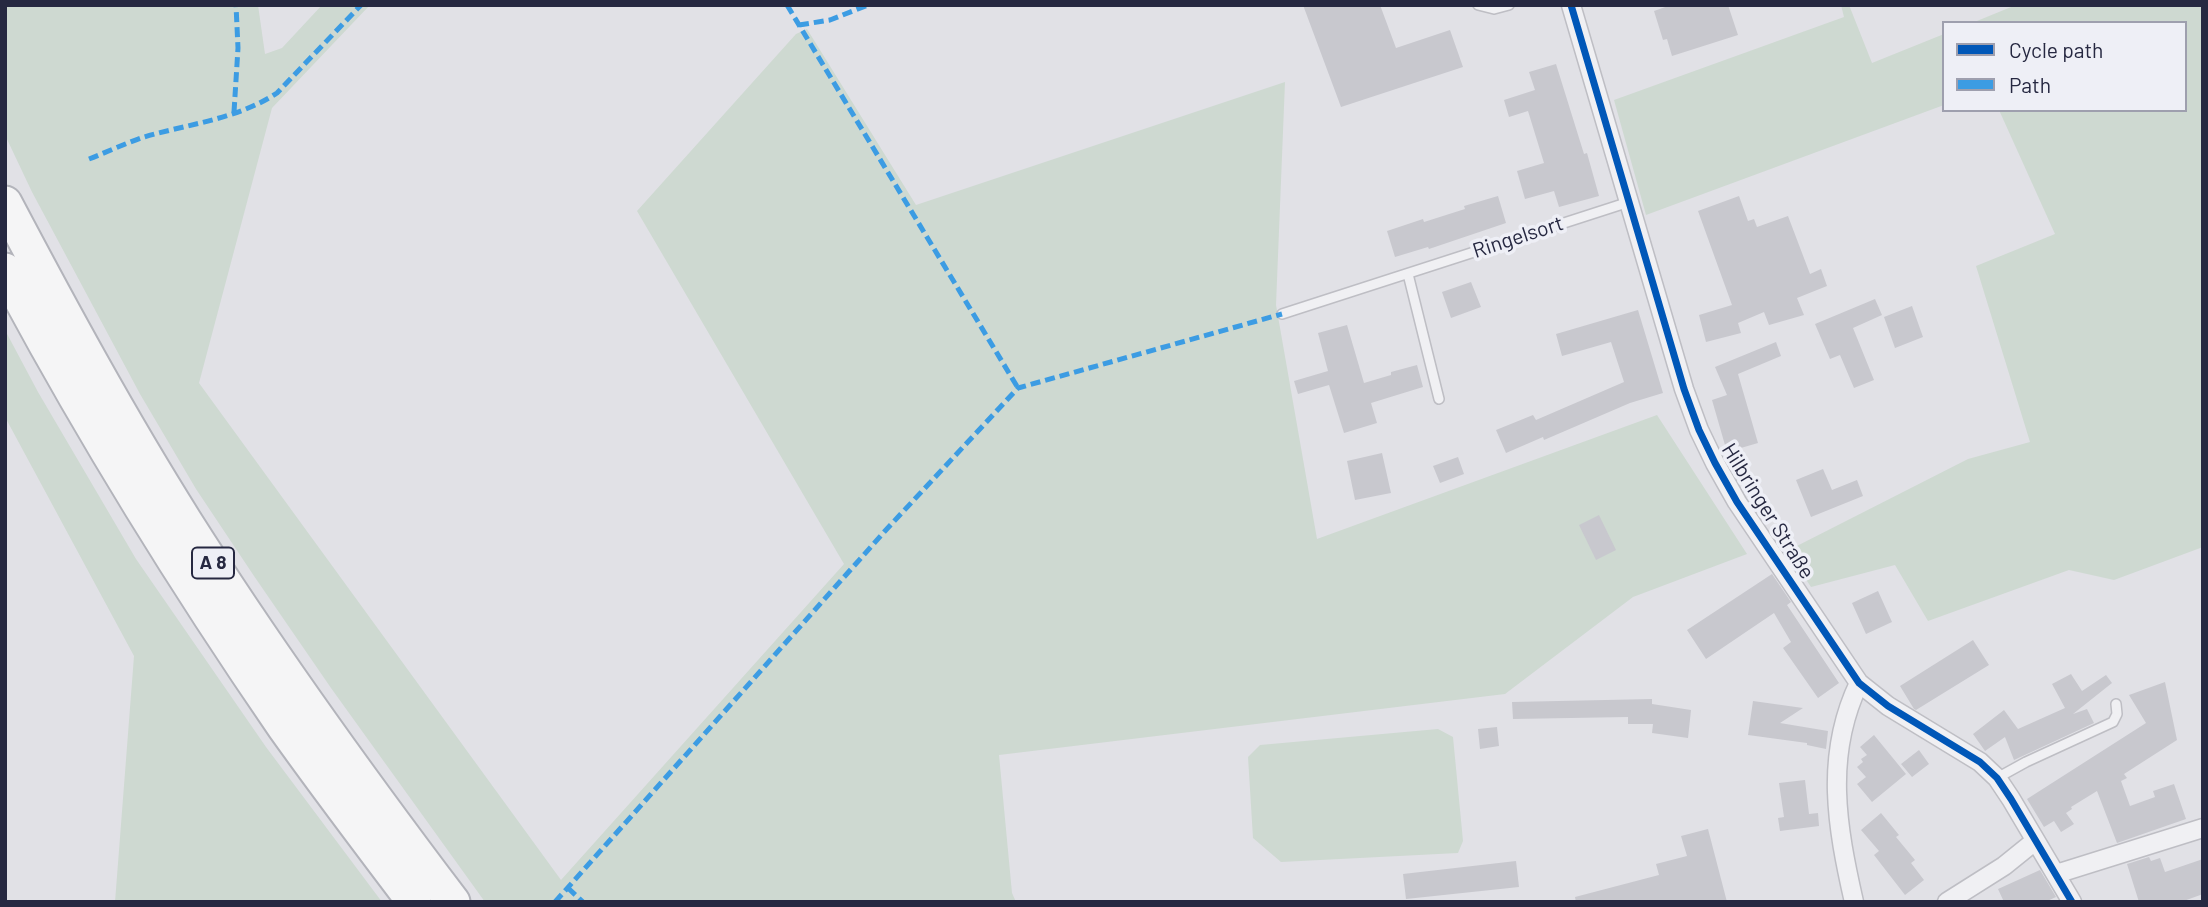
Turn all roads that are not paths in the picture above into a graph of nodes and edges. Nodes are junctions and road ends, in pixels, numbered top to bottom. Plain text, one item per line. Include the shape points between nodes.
1 (1478, 5) edge
2 (1509, 5) edge
3 (1571, 5) edge
4 (1629, 202) junction
5 (5, 203) edge
6 (5, 270) edge
7 (1408, 274) junction
8 (1282, 314) dead end
9 (1439, 398) dead end
10 (1859, 683) junction
11 (2116, 704) dead end
12 (1997, 778) junction
13 (2203, 828) edge
14 (2035, 841) junction
15 (2056, 874) junction
16 (414, 902) edge
17 (453, 902) edge
18 (1854, 902) edge
19 (1947, 902) edge
20 (2072, 902) edge

1 - 2 lane via 1494,9
3 - 4 street, Hilbringer Straße
4 - 7 lane, Ringelsort
4 - 10 street, Hilbringer Straße via 1699,430 1737,502
5 - 17 highway, A 8 via 67,320 185,520 311,711
6 - 16 highway, A 8 via 159,537 286,729
7 - 8 lane, Ringelsort
7 - 9 lane
10 - 12 street, Hilbringer Straße via 1980,762
10 - 18 street via 1844,722 1835,790
11 - 12 lane via 2113,722
12 - 14 street, Hilbringer Straße
13 - 15 street
14 - 15 street, Hilbringer Straße
14 - 19 street
15 - 20 street, Hilbringer Straße

